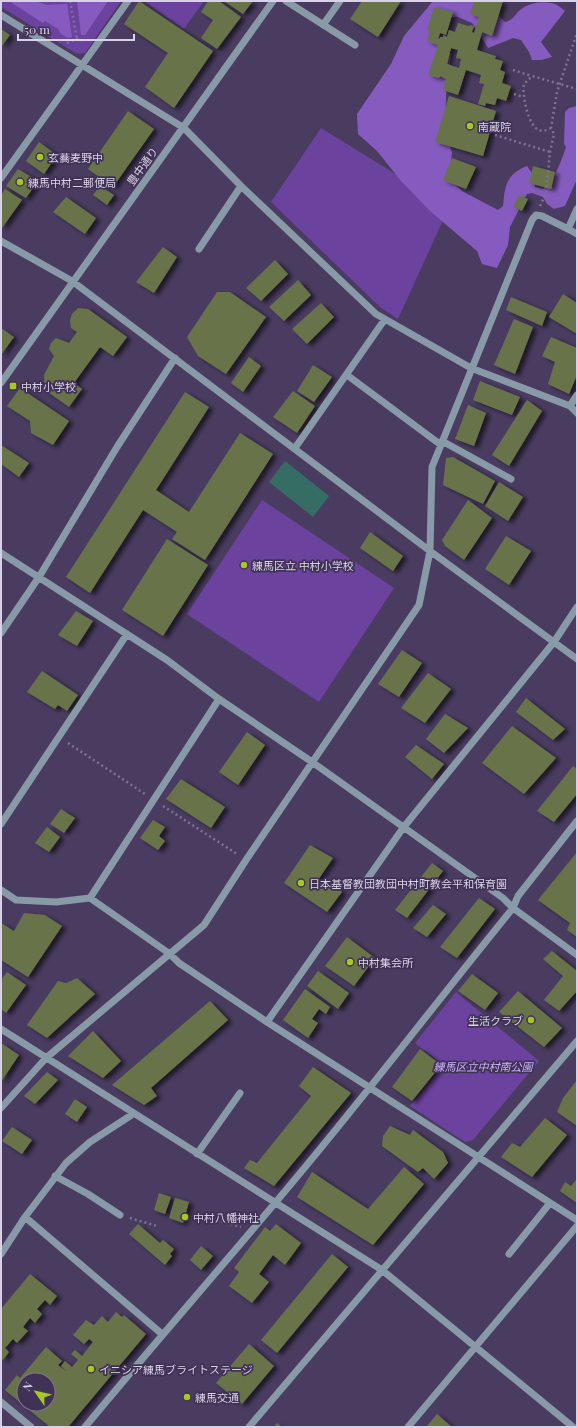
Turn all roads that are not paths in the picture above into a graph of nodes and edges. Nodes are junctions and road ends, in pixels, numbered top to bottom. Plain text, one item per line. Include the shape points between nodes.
1 (128, 1) edge
2 (273, 1) edge
3 (286, 1) edge
4 (340, 1) edge
5 (1, 15) edge
6 (323, 25) junction
7 (355, 45) dead end
8 (83, 65) junction
9 (184, 128) junction
10 (1, 178) edge
11 (241, 186) junction
12 (577, 209) edge
13 (568, 229) junction
14 (577, 234) edge
15 (1, 242) edge
16 (199, 249) dead end
17 (72, 282) junction
18 (385, 319) junction
19 (175, 358) junction
20 (471, 368) junction
21 (347, 375) junction
22 (1, 383) edge
23 (577, 395) edge
24 (570, 406) junction
25 (577, 413) edge
26 (442, 443) junction
27 (295, 448) junction
28 (511, 479) dead end
29 (430, 551) junction
30 (1, 553) edge
31 (39, 577) junction
32 (577, 607) edge
33 (1, 633) edge
34 (127, 634) junction
35 (554, 642) junction
36 (577, 659) edge
37 (219, 699) junction
38 (312, 762) junction
39 (577, 821) edge
40 (1, 824) edge
41 (403, 828) junction
42 (1, 890) edge
43 (90, 898) junction
44 (513, 908) junction
45 (170, 954) junction
46 (577, 955) edge
47 (267, 1022) junction
48 (1, 1029) edge
49 (577, 1041) edge
50 (46, 1058) junction
51 (369, 1088) junction
52 (240, 1093) dead end
53 (1, 1108) edge
54 (133, 1114) junction
55 (197, 1154) junction
56 (478, 1157) junction
57 (56, 1176) junction
58 (550, 1203) junction
59 (275, 1204) junction
60 (120, 1215) road end
61 (25, 1217) junction
62 (577, 1220) edge
63 (577, 1226) edge
64 (1, 1254) edge
65 (509, 1254) dead end
66 (382, 1270) junction
67 (162, 1334) junction
68 (476, 1347) junction
69 (1, 1402) edge
70 (31, 1427) edge
71 (85, 1427) edge
72 (249, 1427) edge
73 (408, 1427) edge
74 (573, 1427) edge

1 - 8 street
2 - 9 street, 豊中通り
3 - 6 street
4 - 6 street
5 - 8 street
6 - 7 street
8 - 9 street
8 - 10 street
9 - 11 street
9 - 17 street, 豊中通り
11 - 16 street
11 - 18 street via 376,314
12 - 13 street
13 - 14 street
13 - 20 street via 542,216 536,215 532,220
15 - 17 street
17 - 19 street
17 - 22 street, 豊中通り
18 - 20 street
18 - 21 street
19 - 27 street
19 - 31 street via 117,447
20 - 24 street
20 - 26 street
21 - 26 street
21 - 27 street
23 - 24 street
24 - 25 street
26 - 28 street
26 - 29 street via 432,467
27 - 29 street
29 - 35 street
29 - 38 street via 419,605
30 - 31 street
31 - 33 street
31 - 34 street
32 - 35 street
34 - 37 street
34 - 40 street
35 - 36 street
35 - 41 street
37 - 38 street
37 - 43 street
38 - 41 street
38 - 45 street via 204,925
39 - 44 street via 518,896
41 - 44 street via 503,898
41 - 47 street
42 - 43 street via 16,900 56,902
43 - 45 street
44 - 46 street
44 - 51 street
45 - 47 street
45 - 50 street
47 - 51 street
48 - 50 street
49 - 56 street
50 - 53 street
50 - 54 street
51 - 56 street
51 - 59 street
52 - 55 street
54 - 55 street
54 - 57 street via 90,1142 66,1163
55 - 59 street
56 - 58 street
56 - 66 street
57 - 60 street
57 - 61 street
58 - 62 street
58 - 65 street
59 - 66 street
59 - 67 street
61 - 64 street
61 - 67 street
63 - 68 street
66 - 68 street
66 - 72 street
67 - 71 street
68 - 73 street
68 - 74 street
69 - 70 street

